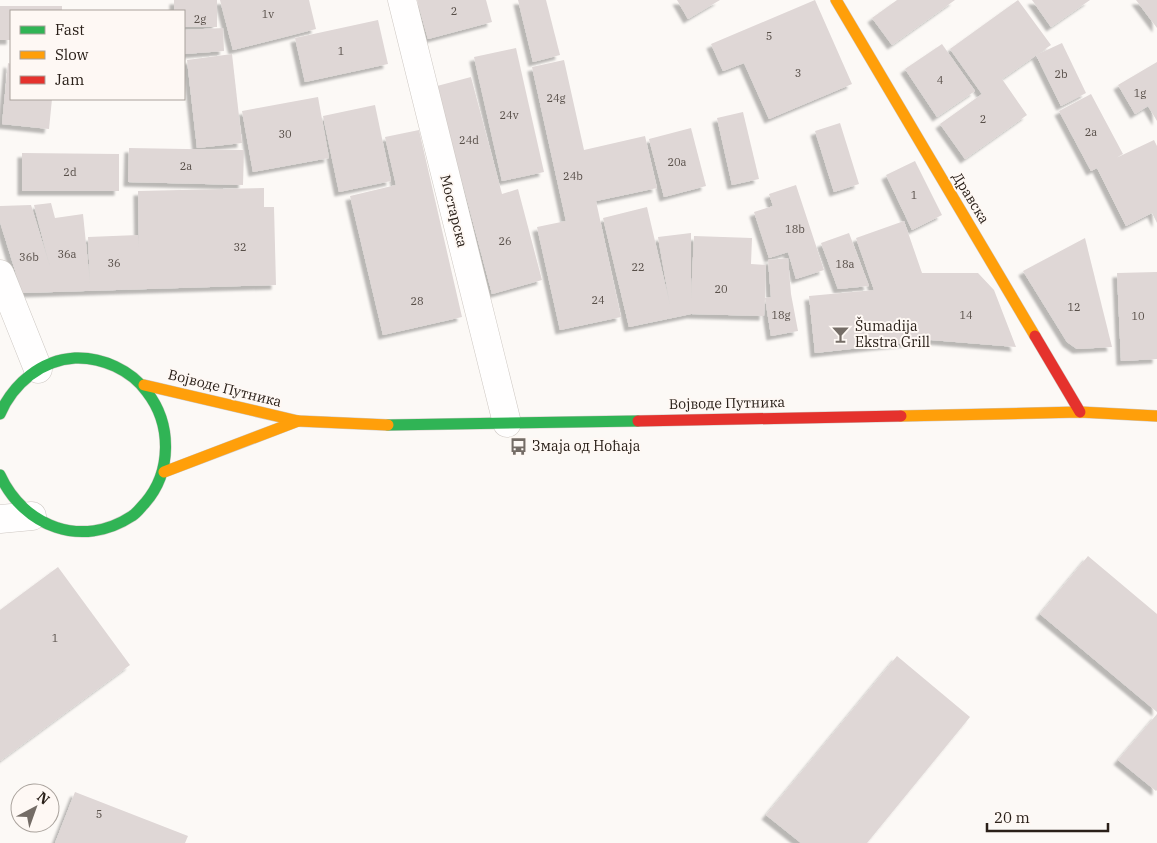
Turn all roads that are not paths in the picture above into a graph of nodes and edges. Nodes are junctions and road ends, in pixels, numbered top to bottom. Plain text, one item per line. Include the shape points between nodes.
1 (402, 0) edge
2 (836, 0) edge
3 (0, 274) edge
4 (38, 369) junction
5 (144, 385) junction
6 (0, 389) edge
7 (14, 389) junction
8 (1080, 412) junction
9 (0, 414) edge
10 (1157, 416) edge
11 (298, 421) junction
12 (507, 423) junction
13 (164, 472) junction
14 (0, 475) edge
15 (32, 516) junction
16 (0, 519) edge

1 - 12 street, Мостарска
2 - 8 street, Дравска
3 - 4 street
4 - 5 street, Војводе Путника via 65,359 94,359 121,368
4 - 7 street, Војводе Путника
5 - 11 street, Војводе Путника
5 - 13 street, Војводе Путника via 161,411 168,441
6 - 7 street
7 - 9 street, Војводе Путника
8 - 10 street, Војводе Путника
8 - 12 street, Војводе Путника
11 - 12 street, Војводе Путника via 409,426
11 - 13 street, Војводе Путника
13 - 15 street, Војводе Путника via 152,497 133,516 109,528 83,532 65,530
14 - 15 street, Војводе Путника via 17,504
15 - 16 street

